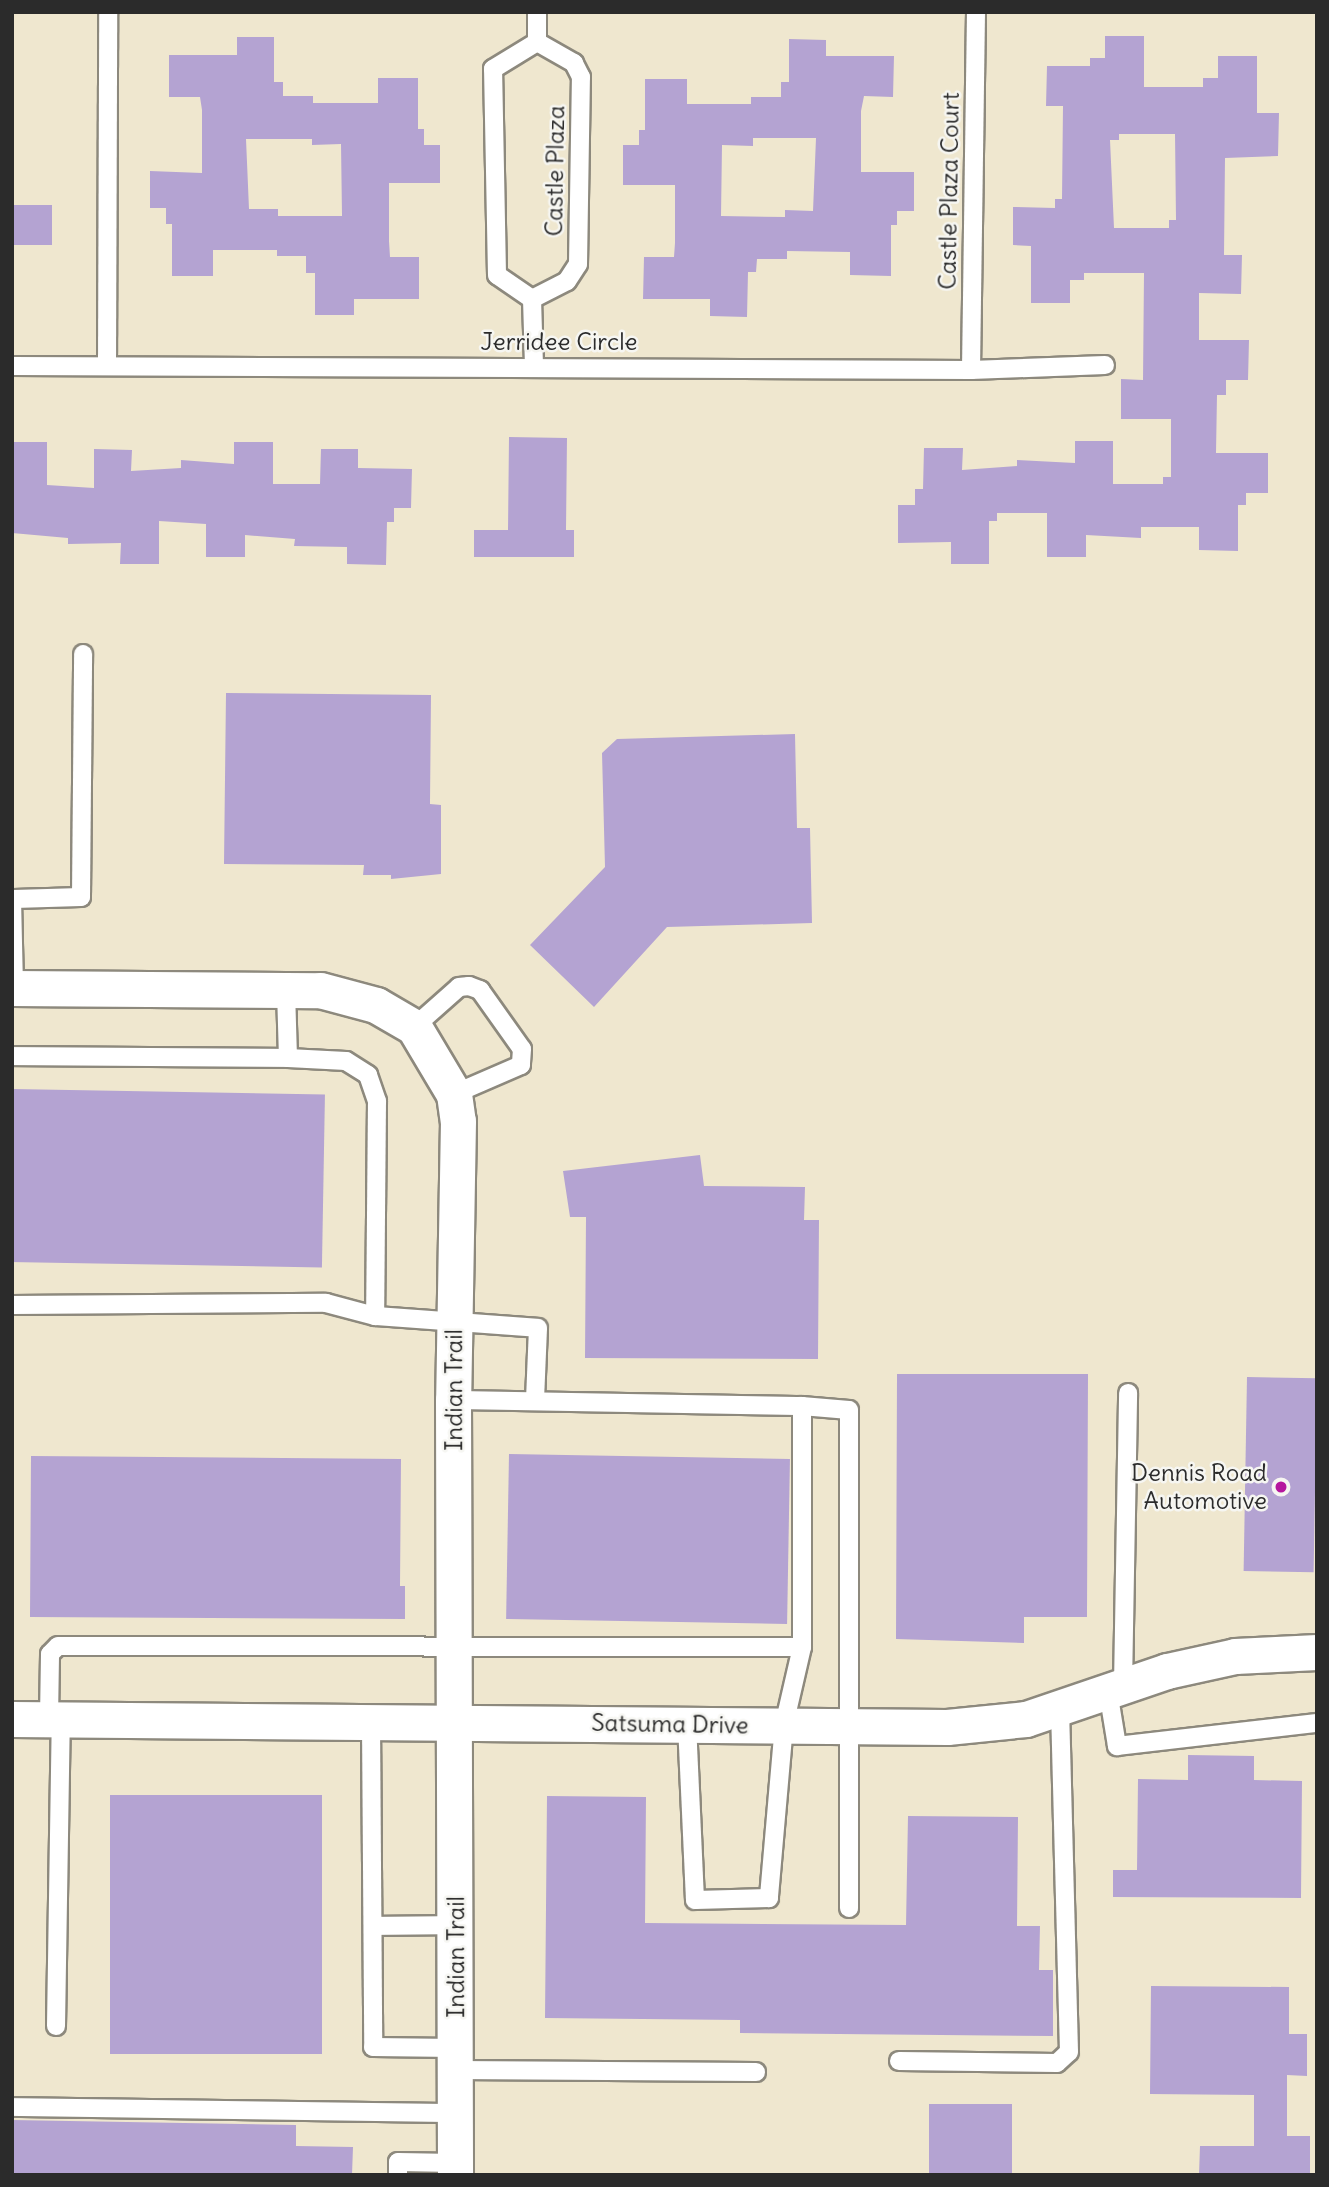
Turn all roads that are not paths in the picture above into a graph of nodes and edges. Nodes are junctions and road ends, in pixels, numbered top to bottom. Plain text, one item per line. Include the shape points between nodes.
1 (108, 12) edge
2 (537, 12) edge
3 (976, 12) edge
4 (537, 42) junction
5 (532, 299) junction
6 (107, 364) junction
7 (1105, 365) dead end
8 (12, 366) edge
9 (534, 366) junction
10 (971, 370) junction
11 (83, 654) dead end
12 (13, 899) edge
13 (13, 988) edge
14 (286, 990) junction
15 (414, 1027) junction
16 (12, 1056) edge
17 (288, 1058) junction
18 (454, 1094) junction
19 (12, 1305) edge
20 (375, 1316) junction
21 (454, 1320) junction
22 (1128, 1393) dead end
23 (453, 1400) junction
24 (535, 1401) junction
25 (802, 1406) junction
26 (456, 1645) junction
27 (802, 1647) junction
28 (1317, 1652) edge
29 (1115, 1689) junction
30 (1060, 1708) junction
31 (12, 1719) edge
32 (55, 1719) junction
33 (371, 1721) junction
34 (456, 1721) junction
35 (1317, 1723) edge
36 (687, 1724) junction
37 (784, 1725) junction
38 (852, 1726) junction
39 (849, 1908) dead end
40 (456, 1925) junction
41 (375, 1926) junction
42 (55, 2026) dead end
43 (456, 2059) junction
44 (899, 2061) dead end
45 (756, 2072) dead end
46 (12, 2107) edge
47 (456, 2113) junction
48 (455, 2169) edge
49 (398, 2175) edge

1 - 6 lane
2 - 4 lane
3 - 10 lane, Castle Plaza Court
4 - 5 lane via 493,69 497,275
4 - 5 lane, Castle Plaza via 574,63 581,77 578,264 568,281
5 - 9 lane
6 - 8 lane, Jerridee Circle
6 - 9 lane, Jerridee Circle
7 - 10 lane, Jerridee Circle
9 - 10 lane, Jerridee Circle
11 - 12 lane via 81,897
12 - 13 lane
13 - 14 street, Indian Trail
14 - 15 street, Indian Trail via 320,990 376,1005
14 - 17 lane
15 - 18 street, Indian Trail
15 - 18 lane via 459,987 470,986 480,990 522,1049 521,1065
16 - 17 lane
17 - 20 lane via 346,1061 369,1075 377,1101
18 - 21 street, Indian Trail via 458,1121
19 - 20 lane via 326,1303
20 - 21 lane
21 - 23 street, Indian Trail
21 - 24 lane via 538,1328
22 - 29 lane
23 - 24 lane
23 - 26 street, Indian Trail
24 - 25 lane
25 - 27 lane
25 - 38 lane via 849,1410
26 - 27 lane
26 - 32 lane via 58,1646 50,1654
26 - 34 street, Indian Trail
27 - 37 lane
28 - 29 street, Satsuma Drive via 1235,1656
29 - 30 street, Satsuma Drive
29 - 35 lane via 1117,1746
30 - 38 street, Satsuma Drive via 1026,1719 947,1727
30 - 44 lane via 1069,2052 1057,2063
31 - 32 street, Satsuma Drive
32 - 33 street, Satsuma Drive
32 - 42 lane
33 - 34 street, Satsuma Drive
33 - 41 lane
34 - 36 street, Satsuma Drive
34 - 40 street, Indian Trail
36 - 37 street, Satsuma Drive
36 - 37 lane via 695,1900 769,1898
37 - 38 street, Satsuma Drive
38 - 39 lane
40 - 41 lane
40 - 43 street, Indian Trail
41 - 43 lane via 373,2047
43 - 45 lane
43 - 47 street, Indian Trail
46 - 47 lane
47 - 48 street, Indian Trail
48 - 49 lane via 398,2162

